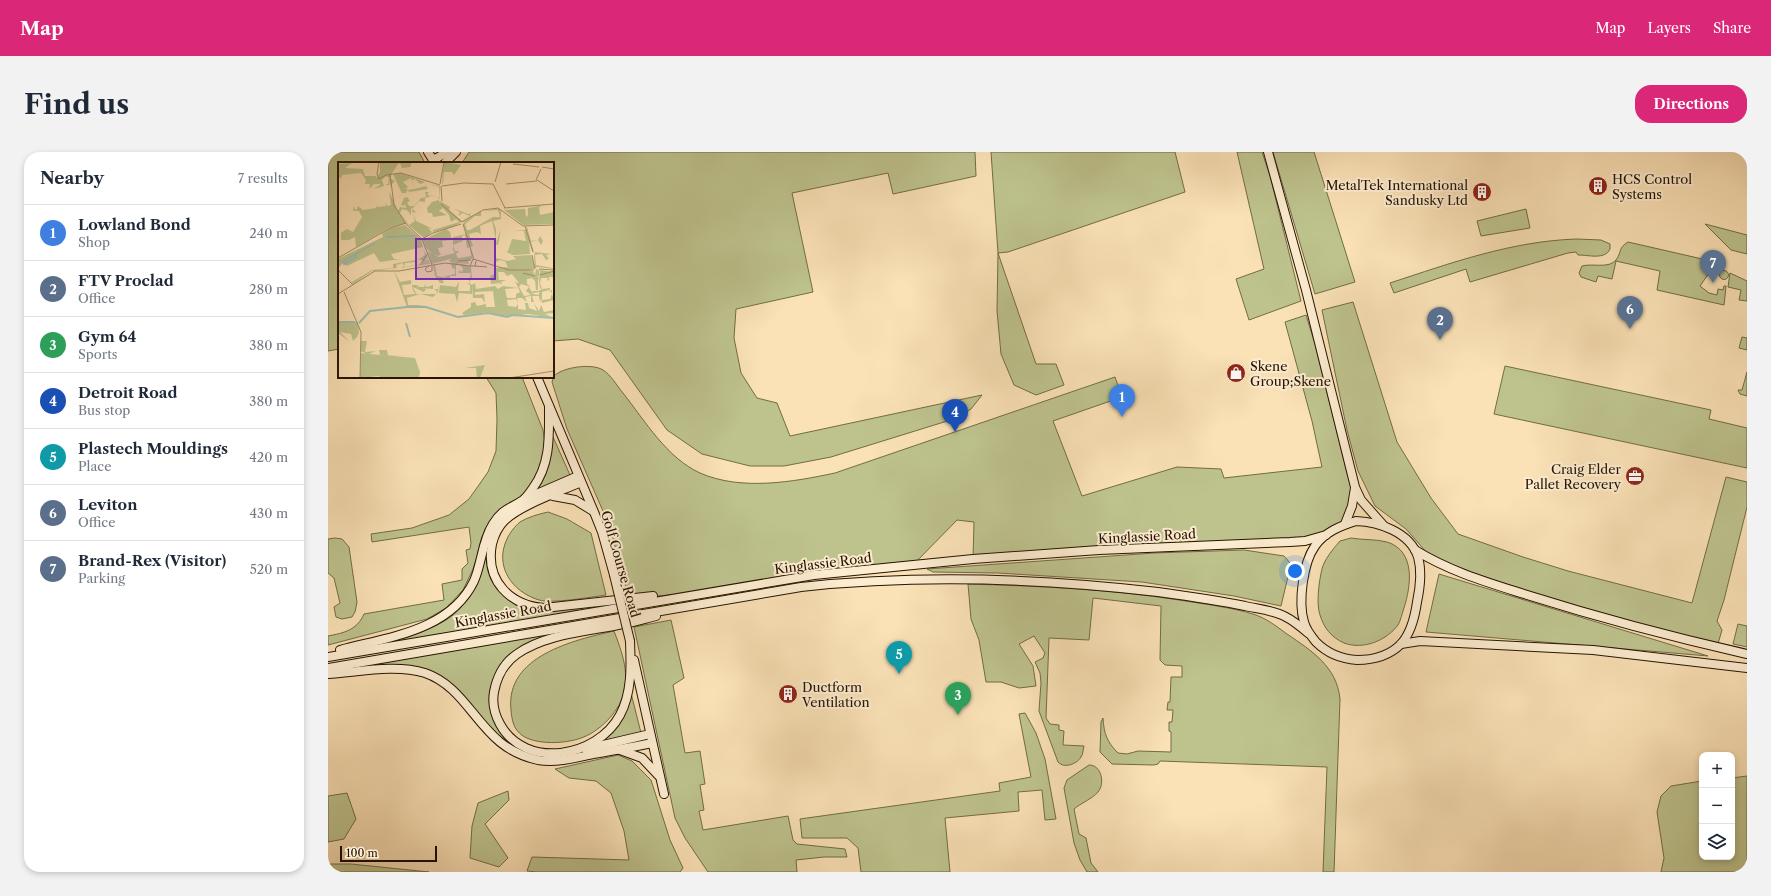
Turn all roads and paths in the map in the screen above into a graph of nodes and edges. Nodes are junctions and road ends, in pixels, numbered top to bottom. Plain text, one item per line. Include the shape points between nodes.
1 (428, 152) edge
2 (452, 152) edge
3 (456, 152) edge
4 (1268, 152) edge
5 (434, 161) edge
6 (446, 162) edge
7 (537, 378) edge
8 (549, 406) junction
9 (579, 479) junction
10 (1355, 487) junction
11 (552, 496) junction
12 (524, 500) junction
13 (594, 512) junction
14 (1345, 524) junction
15 (1385, 526) junction
16 (1326, 535) junction
17 (1414, 550) junction
18 (728, 589) junction
19 (723, 600) junction
20 (1308, 633) junction
21 (630, 642) junction
22 (1401, 644) junction
23 (328, 653) edge
24 (1747, 654) edge
25 (328, 657) edge
26 (328, 668) edge
27 (1747, 668) edge
28 (328, 674) edge
29 (651, 738) junction
30 (578, 750) junction
31 (618, 750) junction
32 (659, 777) junction
33 (664, 794) dead end

1 - 5 main road
2 - 5 main road
3 - 6 main road
4 - 10 main road via 1306,290
7 - 8 main road, Golf Course Road
8 - 9 main road, Golf Course Road
8 - 12 main road via 547,456 540,476
9 - 11 main road
9 - 12 main road
9 - 13 main road, Golf Course Road
10 - 14 main road via 1352,506
10 - 15 main road via 1365,505
11 - 13 main road via 575,500
11 - 18 main road via 517,511 505,520 493,541 491,559 495,576 505,591 519,602 544,608
12 - 23 main road via 503,512 492,525 473,582 458,605 446,615 423,627
13 - 21 main road, Golf Course Road, bridge via 614,576
14 - 15 main road via 1356,521
14 - 16 main road
15 - 17 main road via 1403,537
16 - 18 main road, Kinglassie Road via 1290,542 1099,550 931,563 814,575
16 - 20 main road via 1315,546 1302,589 1302,610
17 - 22 main road via 1419,564 1418,596 1412,626
17 - 24 main road via 1463,574 1566,607
18 - 25 main road, Kinglassie Road
19 - 20 main road, Kinglassie Road via 801,587 852,582 928,578 1038,581 1100,585 1254,608 1285,616
19 - 26 main road, Kinglassie Road
19 - 30 main road via 547,640 518,653 511,659 500,673 494,693 494,707 505,733 518,744 538,752 559,753
20 - 22 main road via 1325,650 1353,660 1380,657
21 - 29 main road, Golf Course Road
21 - 30 main road via 629,688 620,715 601,737
22 - 27 main road via 1420,641 1593,650
28 - 31 main road via 390,669 425,673 454,690 500,742 514,751 538,760 562,760
29 - 30 main road
29 - 31 main road
29 - 32 main road, Golf Course Road
31 - 32 main road via 642,758
32 - 33 main road, Golf Course Road

